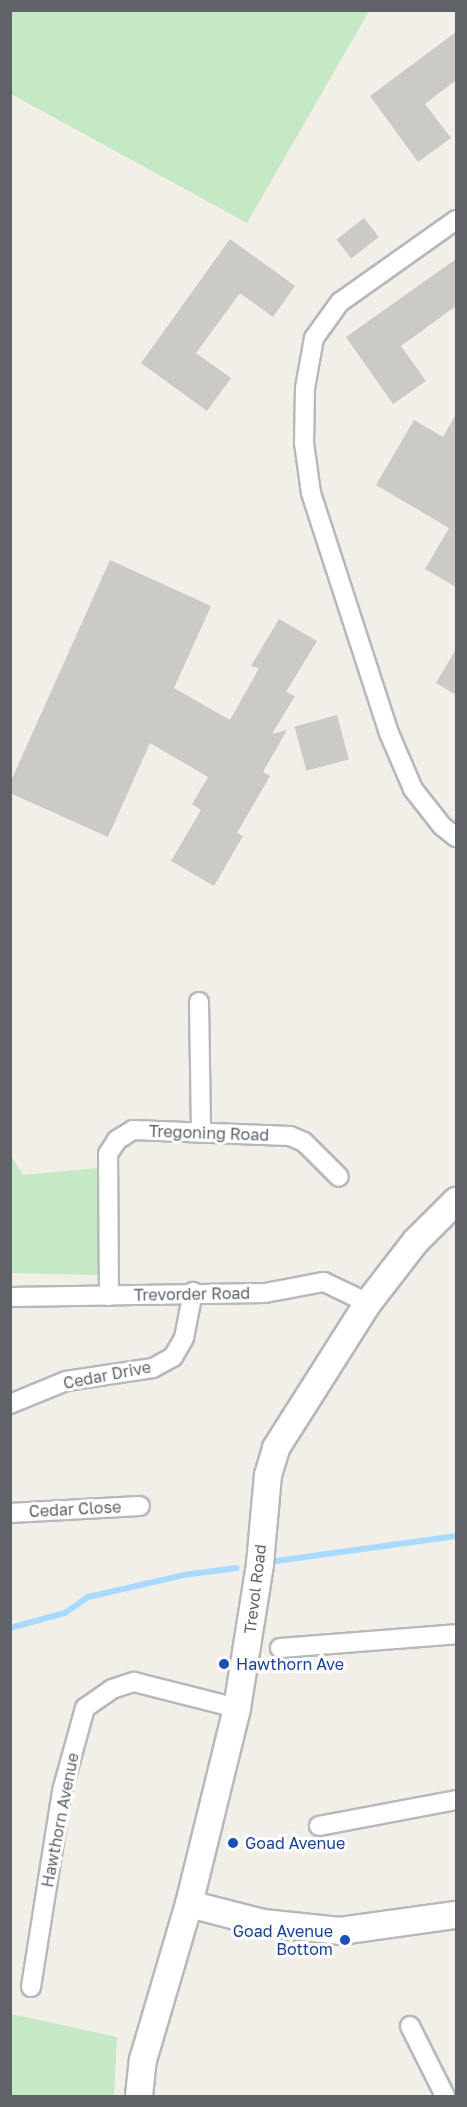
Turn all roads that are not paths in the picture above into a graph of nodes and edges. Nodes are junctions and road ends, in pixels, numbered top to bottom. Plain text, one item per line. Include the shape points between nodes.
1 (456, 220) edge
2 (456, 837) edge
3 (199, 1002) dead end
4 (201, 1132) junction
5 (339, 1177) dead end
6 (456, 1201) edge
7 (193, 1292) junction
8 (109, 1296) junction
9 (10, 1297) edge
10 (368, 1303) junction
11 (10, 1404) edge
12 (140, 1506) dead end
13 (10, 1513) edge
14 (456, 1634) edge
15 (280, 1648) dead end
16 (237, 1708) junction
17 (456, 1800) edge
18 (319, 1826) dead end
19 (189, 1904) junction
20 (456, 1915) edge
21 (31, 1987) dead end
22 (410, 2026) dead end
23 (139, 2097) edge
24 (445, 2097) edge

1 - 2 street via 340,302 314,338 305,388 304,443 311,493 389,733 413,789 436,820
3 - 4 street
4 - 5 street, Tregoning Road via 290,1136 304,1142
4 - 8 street, Tregoning Road via 134,1130 117,1140 108,1155
6 - 10 street, Trevol Road via 416,1241
7 - 8 street, Trevorder Road
7 - 10 street, Trevorder Road via 265,1293 324,1282
7 - 11 street, Cedar Drive via 184,1338 173,1357 153,1368 66,1381
8 - 9 street, Trevorder Road
10 - 16 street, Trevol Road via 276,1448 268,1475 261,1564
12 - 13 street, Cedar Close
14 - 15 street
16 - 19 street, Trevol Road
16 - 21 street, Hawthorn Avenue via 134,1682 105,1693 85,1708 62,1791
17 - 18 street
19 - 20 street via 286,1927 340,1930
19 - 23 street, Trevol Road via 143,2060
22 - 24 street

